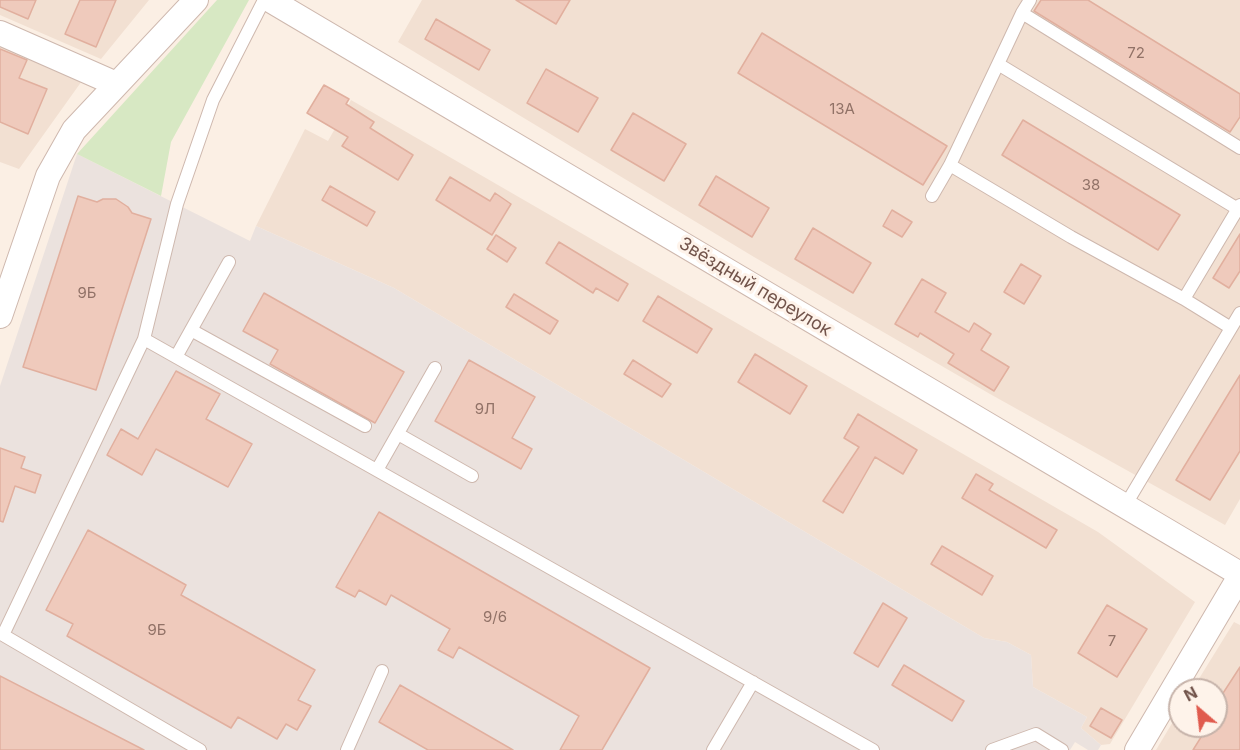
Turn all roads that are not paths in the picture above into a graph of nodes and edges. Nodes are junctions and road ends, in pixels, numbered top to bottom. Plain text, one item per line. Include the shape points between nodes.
1 (196, 0) edge
2 (264, 0) edge
3 (270, 0) edge
4 (1030, 0) edge
5 (1022, 13) junction
6 (0, 33) edge
7 (998, 64) junction
8 (116, 84) junction
9 (1240, 148) edge
10 (950, 165) junction
11 (933, 196) dead end
12 (1239, 207) edge
13 (229, 262) dead end
14 (1184, 299) junction
15 (1240, 314) edge
16 (0, 316) edge
17 (1231, 328) junction
18 (191, 330) junction
19 (144, 339) junction
20 (176, 357) junction
21 (435, 368) dead end
22 (365, 426) dead end
23 (398, 434) junction
24 (377, 471) junction
25 (472, 476) dead end
26 (1125, 506) junction
27 (1240, 575) edge
28 (1233, 605) edge
29 (1, 638) edge
30 (382, 671) dead end
31 (753, 682) junction
32 (200, 750) edge
33 (347, 750) edge
34 (712, 750) edge
35 (873, 750) edge
36 (992, 750) edge
37 (1062, 750) edge
38 (1137, 750) edge

1 - 8 street
2 - 19 lane via 213,99 177,204
3 - 26 street, Звёздный переулок
4 - 5 lane
5 - 7 lane
5 - 9 lane
6 - 8 street
7 - 10 lane
7 - 12 lane
8 - 16 street via 74,130 48,176
10 - 11 lane
10 - 14 lane
12 - 14 lane
13 - 18 lane
14 - 17 lane
15 - 17 lane
17 - 26 lane
18 - 20 lane
18 - 22 lane
19 - 20 lane
19 - 29 lane
20 - 24 lane
21 - 23 lane
23 - 24 lane
23 - 25 lane
24 - 31 lane
26 - 27 street, Звёздный переулок
27 - 28 street
28 - 38 street
29 - 32 lane
30 - 33 lane
31 - 34 lane
31 - 35 lane
36 - 37 lane via 1036,734

